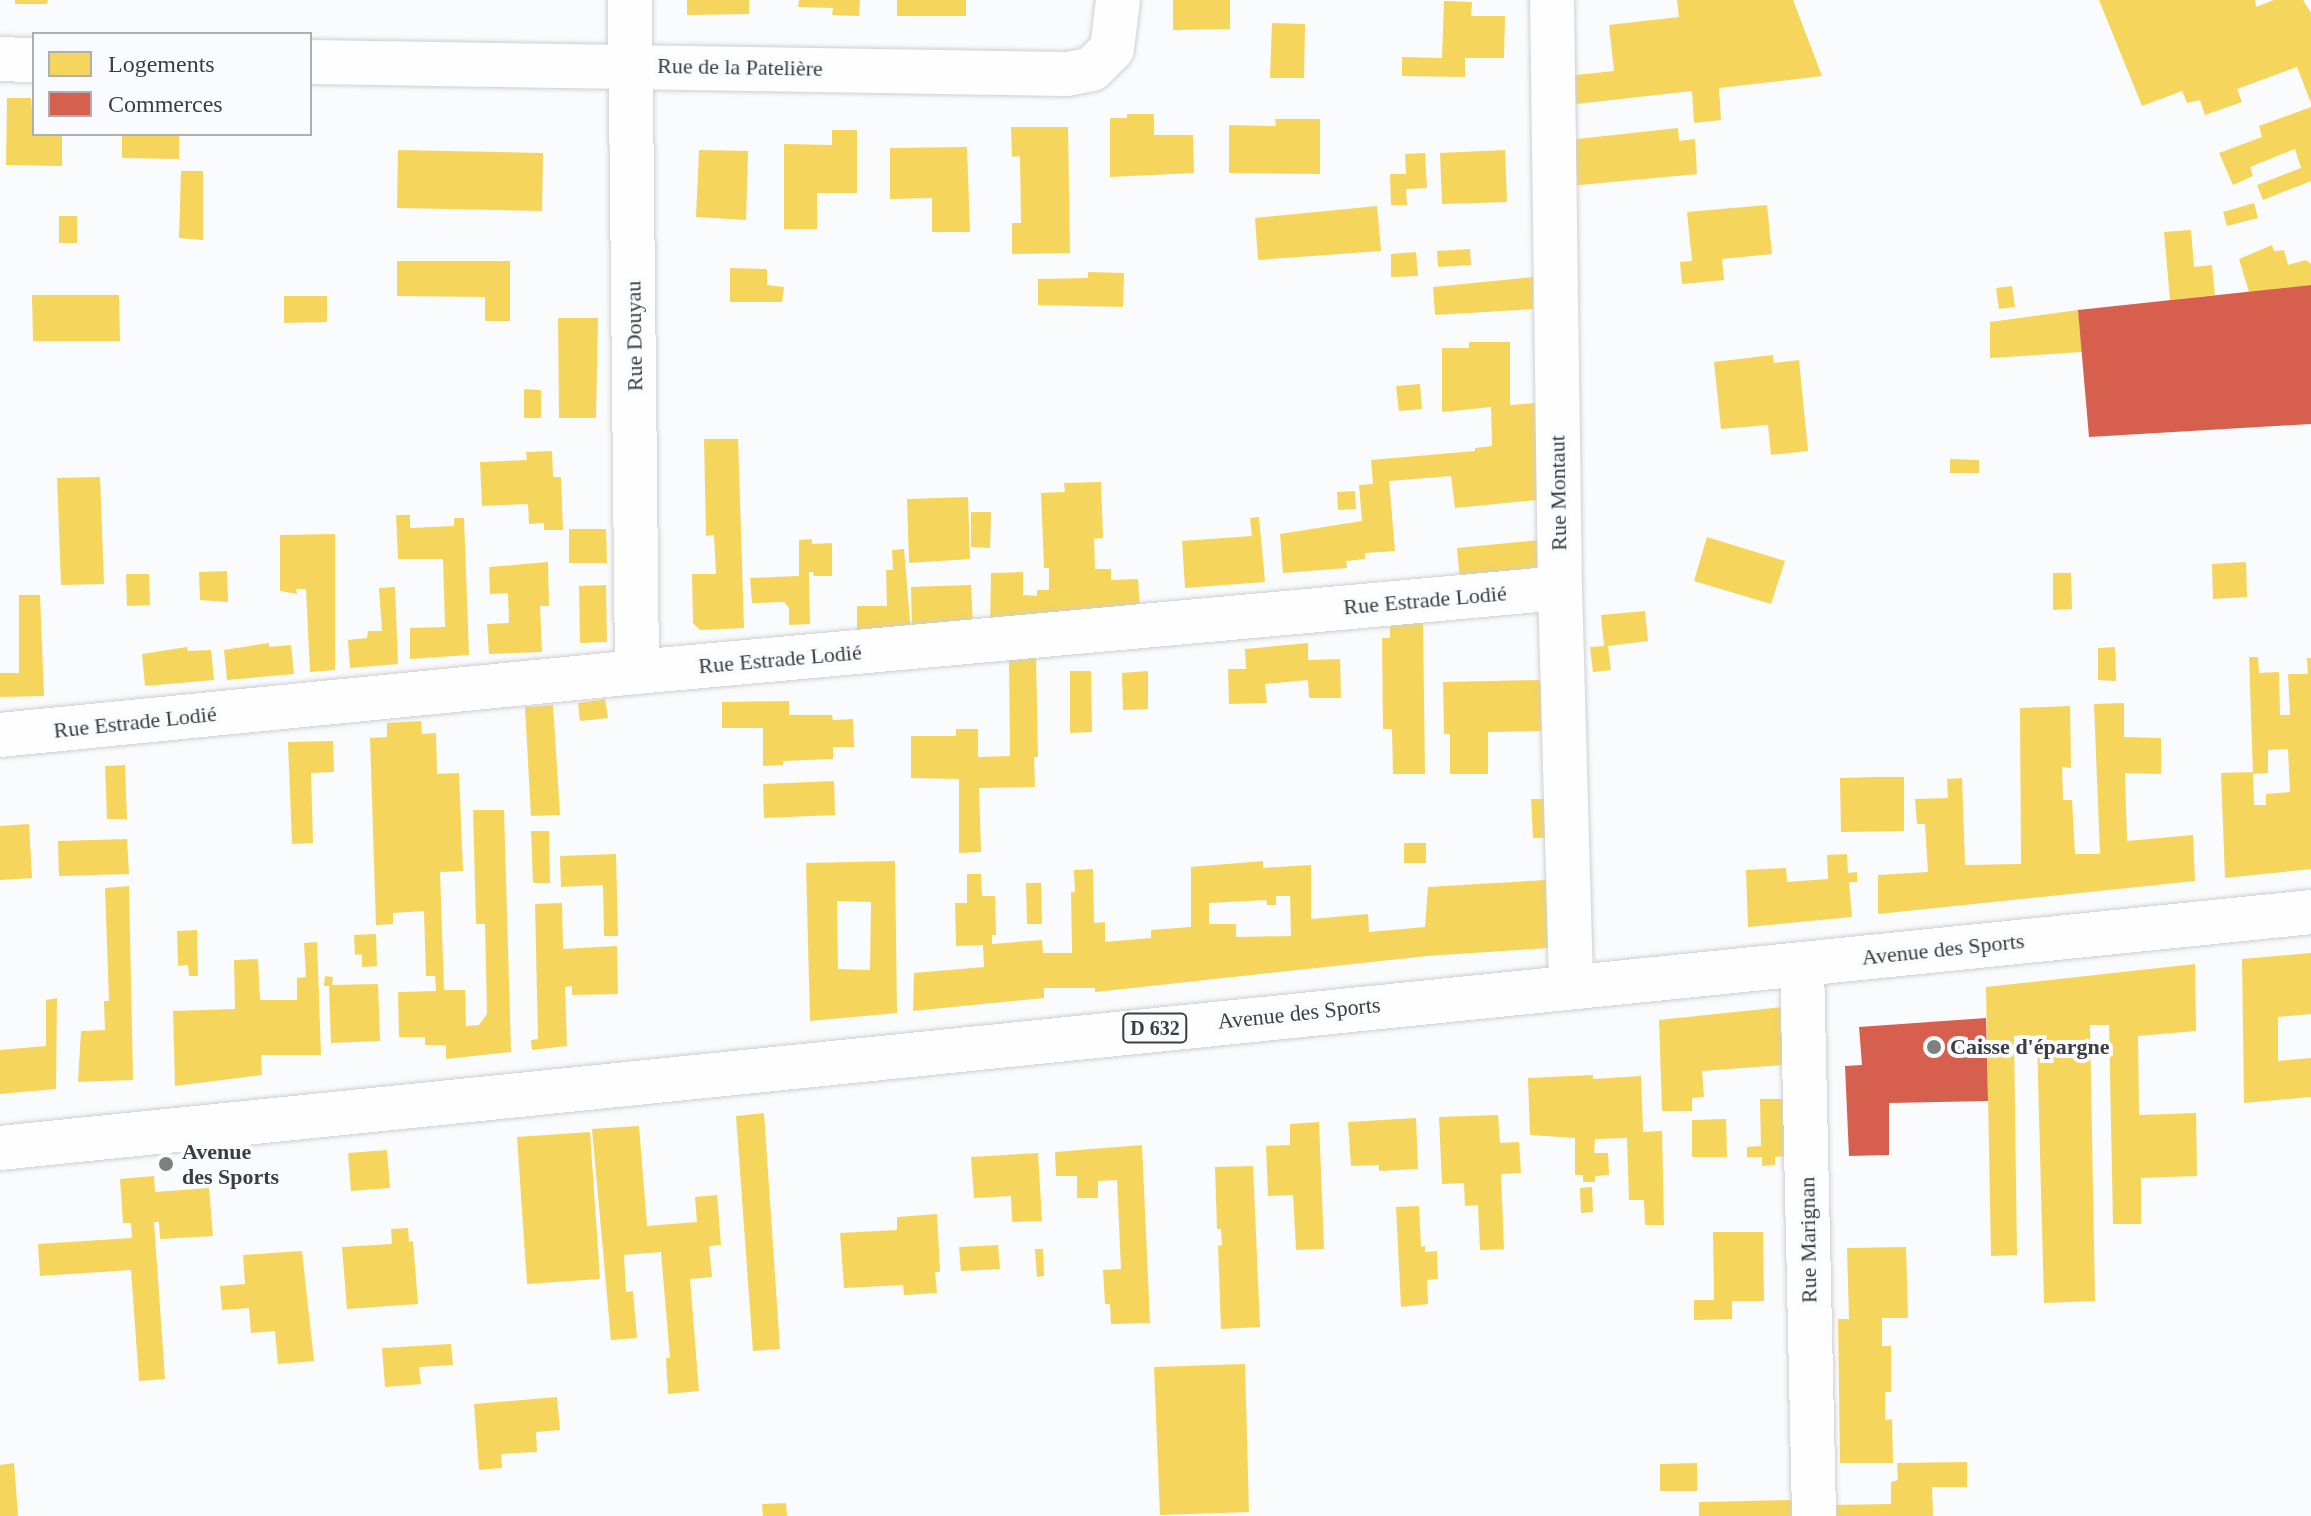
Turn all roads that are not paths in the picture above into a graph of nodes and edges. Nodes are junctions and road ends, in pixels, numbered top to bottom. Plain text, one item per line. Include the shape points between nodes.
1 (630, 0) edge
2 (1118, 0) edge
3 (1552, 0) edge
4 (0, 59) edge
5 (32, 60) edge
6 (312, 62) edge
7 (631, 65) junction
8 (1560, 588) junction
9 (637, 672) junction
10 (0, 735) edge
11 (2311, 912) edge
12 (1802, 964) junction
13 (1571, 987) junction
14 (0, 1148) edge
15 (1814, 1516) edge

1 - 7 street, Rue Douyau
2 - 7 street, Rue de la Patelière via 1112,49 1092,69 1067,74
3 - 8 street, Rue Montaut
4 - 5 street
6 - 7 street, Rue de la Patelière
7 - 9 street, Rue Douyau
8 - 9 street, Rue Estrade Lodié
8 - 13 street, Rue Montaut
9 - 10 street, Rue Estrade Lodié
11 - 12 street, Avenue des Sports / D 632
12 - 13 street, Avenue des Sports / D 632
12 - 15 street, Rue Marignan
13 - 14 street, Avenue des Sports / D 632

